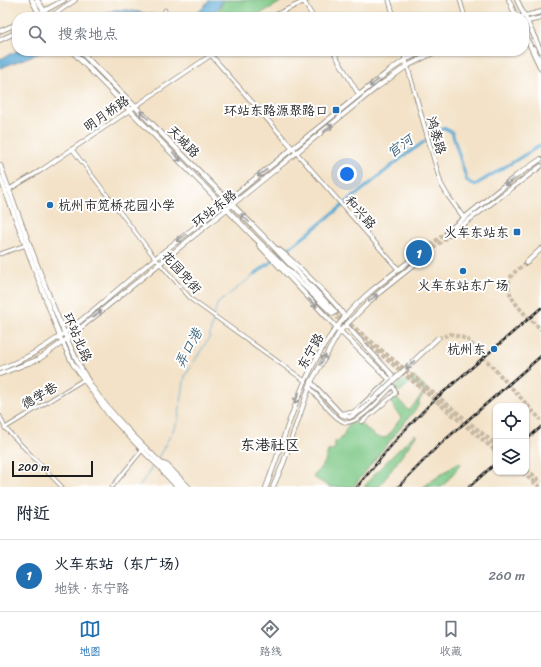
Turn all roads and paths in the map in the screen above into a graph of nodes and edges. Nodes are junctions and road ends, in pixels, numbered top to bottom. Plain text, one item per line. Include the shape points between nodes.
1 (32, 0) edge
2 (37, 0) edge
3 (64, 0) edge
4 (75, 0) edge
5 (305, 0) edge
6 (390, 0) edge
7 (460, 0) edge
8 (509, 0) edge
9 (517, 0) edge
10 (40, 12) edge
11 (40, 12) edge
12 (44, 12) edge
13 (57, 12) edge
14 (281, 12) edge
15 (311, 12) edge
16 (393, 12) edge
17 (464, 12) edge
18 (514, 12) edge
19 (521, 12) edge
20 (541, 12) edge
21 (529, 15) edge
22 (541, 18) edge
23 (529, 21) edge
24 (12, 26) edge
25 (529, 28) edge
26 (0, 31) edge
27 (12, 34) edge
28 (534, 36) junction
29 (0, 40) edge
30 (529, 42) edge
31 (529, 44) edge
32 (541, 45) edge
33 (541, 51) edge
34 (77, 56) edge
35 (86, 56) edge
36 (209, 56) edge
37 (212, 56) edge
38 (336, 56) edge
39 (405, 56) edge
40 (414, 56) edge
41 (427, 56) edge
42 (406, 60) junction
43 (541, 62) edge
44 (407, 66) junction
45 (541, 69) edge
46 (359, 95) junction
47 (134, 106) junction
48 (129, 110) junction
49 (72, 149) junction
50 (293, 149) junction
51 (298, 153) junction
52 (541, 159) edge
53 (0, 165) edge
54 (541, 166) edge
55 (0, 177) edge
56 (7, 190) junction
57 (228, 201) junction
58 (223, 206) junction
59 (233, 206) junction
60 (228, 209) junction
61 (464, 218) junction
62 (28, 244) junction
63 (272, 245) junction
64 (541, 249) edge
65 (0, 254) edge
66 (416, 256) tunnel mouth
67 (156, 258) junction
68 (420, 260) tunnel mouth
69 (282, 261) junction
70 (160, 262) junction
71 (526, 263) tunnel mouth
72 (398, 270) junction
73 (334, 312) tunnel mouth
74 (345, 317) junction
75 (346, 326) junction
76 (337, 327) junction
77 (340, 332) junction
78 (65, 334) junction
79 (60, 337) junction
80 (438, 338) tunnel mouth
81 (65, 341) junction
82 (0, 369) edge
83 (0, 374) edge
84 (393, 376) joint
85 (83, 380) junction
86 (390, 380) junction
87 (305, 381) junction
88 (310, 384) junction
89 (393, 386) junction
90 (337, 411) junction
91 (0, 416) edge
92 (362, 422) dead end
93 (5, 428) junction
94 (143, 449) junction
95 (160, 464) junction
96 (62, 487) edge
97 (112, 487) edge
98 (177, 487) edge
99 (181, 487) edge
100 (185, 487) edge
101 (189, 487) edge
102 (266, 487) edge
103 (273, 487) edge

1 - 10 main road
2 - 11 main road
3 - 12 main road
4 - 13 main road
5 - 14 street
5 - 15 street
6 - 16 street
7 - 17 street
8 - 18 main road
9 - 19 main road
20 - 21 main road
22 - 23 main road
24 - 26 main road
25 - 28 main road
27 - 29 main road
28 - 32 main road
28 - 33 main road
30 - 43 main road
31 - 45 main road
34 - 48 main road, 天城路
35 - 47 main road, 天城路
36 - 47 street, 明月桥路
37 - 50 street, 和兴路
38 - 46 street
39 - 42 street, 鸿泰路
40 - 42 main road, 环站东路
41 - 44 main road, 环站东路
42 - 44 street, 鸿泰路
42 -> 46 main road, 环站东路
51 -> 44 main road, 环站东路 via 376,88
44 - 61 street, 鸿泰路 via 444,190
46 - 50 main road, 环站东路
47 - 48 street, 明月桥路
57 -> 47 main road, 天城路
48 - 49 street, 明月桥路
48 -> 58 main road, 天城路
49 - 56 street, 明月桥路
49 - 67 street, 花园兜街
50 - 51 street, 和兴路
50 -> 57 main road, 环站东路
51 - 59 main road, 环站东路
51 - 72 street, 和兴路
52 -> 61 main road
53 - 56 main road, 环站北路
54 - 61 main road via 448,233
55 - 56 main road, 环站北路
56 - 62 main road, 环站北路
57 - 58 main road, 环站东路
57 - 59 main road, 天城路
58 - 60 main road, 天城路
58 -> 67 main road, 环站东路
59 - 60 main road, 环站东路
63 -> 59 main road, 天城路
60 - 69 main road, 天城路 via 270,255
60 - 70 main road, 环站东路
62 - 65 street
62 - 78 main road, 环站北路
62 - 79 main road, 环站北路
63 - 69 main road, 天城路
63 - 69 main road, 天城路 via 282,252
64 - 71 main road
66 - 72 main road, 东宁路
67 - 70 street, 花园兜街
67 - 78 main road, 环站东路
75 -> 68 main road, 东宁路 via 375,296
69 - 73 main road, 天城路
69 - 74 main road, 天城路
69 -> 76 main road, 天城路
81 -> 70 main road, 环站东路
70 - 87 street, 花园兜街 via 186,293 205,310
72 - 74 main road, 东宁路 via 362,299
74 - 75 main road
74 - 76 main road, 东宁路
75 - 77 main road, 东宁路
75 - 84 main road
76 - 77 main road, 天城路
76 - 87 main road, 东宁路
77 - 86 main road, 天城路
88 -> 77 main road, 东宁路
78 - 79 main road, 环站东路
78 - 81 main road, 环站北路
79 - 81 main road, 环站北路
79 - 82 main road, 环站东路 via 22,360
80 -> 90 main road, bridge via 362,410 350,417
81 - 83 main road, 环站东路 via 39,359
81 - 85 main road, 环站北路
81 - 94 main road, 环站北路 via 93,388
84 - 86 street
85 - 93 street, 德学巷
85 - 94 main road, 环站北路 via 109,415
86 - 89 street
86 - 90 street via 357,409 344,414
87 -> 102 main road, 东宁路
88 - 89 street via 340,420 348,423 358,419
88 - 90 main road
88 - 103 main road, 东宁路
89 - 92 street via 396,393
91 - 93 street
93 - 96 street
94 - 95 main road, 环站北路
94 - 97 street
95 - 98 street
95 - 99 main road, 环站北路
95 - 100 main road, 环站北路
95 - 101 street via 167,465

